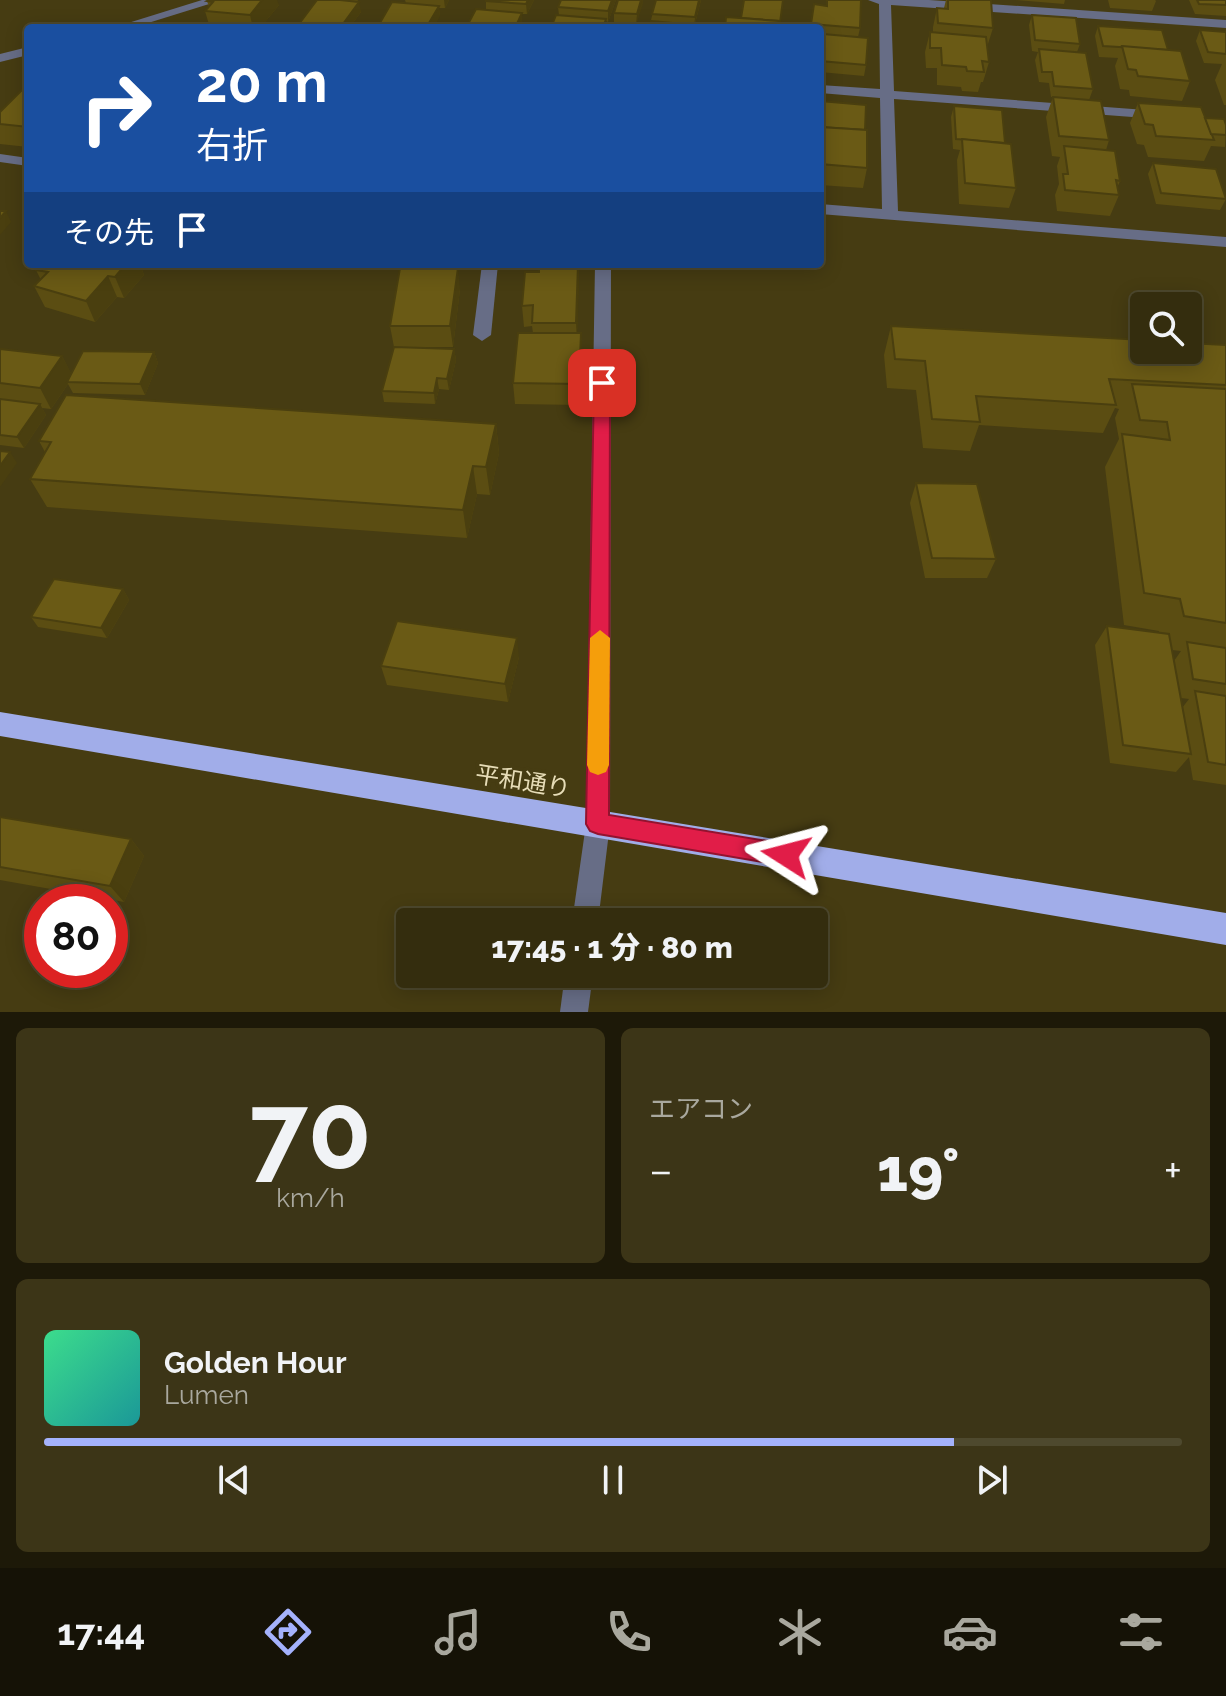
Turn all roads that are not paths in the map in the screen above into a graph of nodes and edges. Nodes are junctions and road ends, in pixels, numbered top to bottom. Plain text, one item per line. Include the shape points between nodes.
1 (216, 0) edge
2 (874, 0) edge
3 (885, 0) edge
4 (132, 24) edge
5 (1226, 24) edge
6 (24, 52) edge
7 (0, 58) edge
8 (824, 89) edge
9 (887, 94) junction
10 (1180, 116) edge
11 (0, 158) edge
12 (24, 161) edge
13 (824, 209) edge
14 (890, 214) junction
15 (1226, 242) edge
16 (490, 268) edge
17 (603, 268) edge
18 (482, 335) dead end
19 (0, 724) edge
20 (598, 824) junction
21 (587, 908) edge
22 (1226, 929) edge
23 (577, 988) edge
24 (574, 1012) edge

1 - 4 street
2 - 3 street
3 - 5 street
3 - 9 street
6 - 7 street
8 - 9 street
9 - 10 street
9 - 14 street
11 - 12 street
13 - 14 street
14 - 15 street
16 - 18 street
17 - 20 street
19 - 20 highway, 平和通り
20 - 21 street
20 - 22 highway, 平和通り
23 - 24 street

